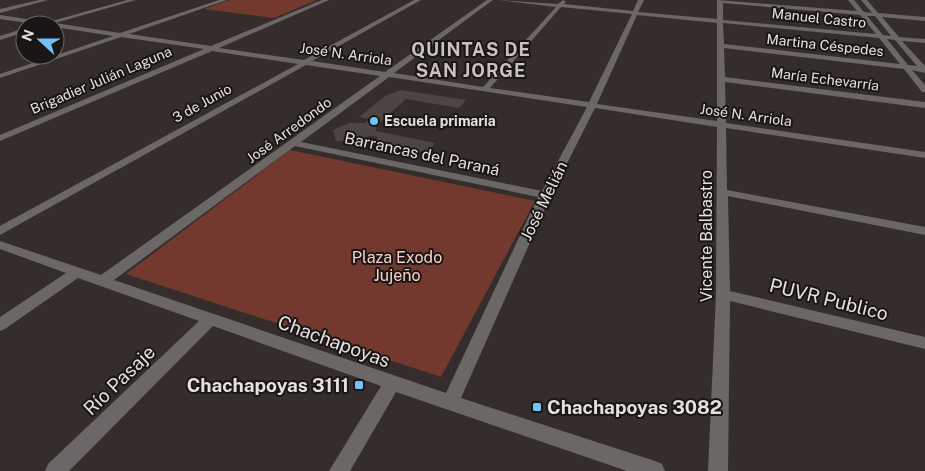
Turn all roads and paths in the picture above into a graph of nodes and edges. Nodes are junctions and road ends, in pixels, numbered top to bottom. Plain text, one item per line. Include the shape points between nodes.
1 (45, 0) edge
2 (133, 0) edge
3 (224, 0) edge
4 (326, 0) edge
5 (418, 0) edge
6 (490, 0) edge
7 (501, 0) edge
8 (641, 0) edge
9 (851, 0) edge
10 (864, 0) edge
11 (720, 1) edge
12 (562, 3) edge
13 (0, 11) edge
14 (635, 13) junction
15 (864, 14) junction
16 (878, 15) junction
17 (0, 17) edge
18 (15, 19) edge
19 (65, 19) edge
20 (925, 19) edge
21 (721, 21) junction
22 (65, 27) edge
23 (15, 33) edge
24 (122, 35) junction
25 (882, 37) junction
26 (0, 38) edge
27 (897, 38) junction
28 (925, 41) edge
29 (721, 46) junction
30 (212, 48) junction
31 (306, 62) junction
32 (906, 67) junction
33 (924, 69) edge
34 (388, 74) junction
35 (0, 76) edge
36 (721, 78) junction
37 (484, 89) junction
38 (925, 90) edge
39 (592, 105) junction
40 (925, 105) edge
41 (723, 126) junction
42 (0, 138) edge
43 (293, 144) junction
44 (925, 155) edge
45 (722, 192) junction
46 (545, 195) junction
47 (0, 231) edge
48 (925, 231) edge
49 (0, 246) edge
50 (77, 272) junction
51 (103, 281) junction
52 (723, 294) junction
53 (212, 318) junction
54 (0, 325) edge
55 (925, 343) edge
56 (392, 383) junction
57 (450, 403) junction
58 (55, 471) edge
59 (339, 471) edge
60 (654, 471) edge
61 (718, 471) edge

1 - 13 street
2 - 19 street
3 - 24 street
4 - 30 street, Brigadier Julián Laguna
5 - 31 street, 3 de Junio
6 - 34 street, José Arredondo
7 - 12 street, Manuel Castro
8 - 14 street, José Melián
9 - 15 street
10 - 16 street
11 - 15 street
11 - 21 street, Vicente Balbastro
12 - 14 street, Manuel Castro
12 - 37 street
14 - 21 street, Manuel Castro
14 - 39 street, José Melián
15 - 16 street
15 - 25 street
16 - 20 street
16 - 27 street
17 - 18 street, José N. Arriola
21 - 25 street, Manuel Castro
21 - 29 street, Vicente Balbastro
22 - 24 street, José N. Arriola
23 - 26 street
24 - 30 street, José N. Arriola
24 - 35 street
25 - 27 street, Manuel Castro
25 - 32 street
27 - 28 street, Manuel Castro
27 - 33 street
29 - 32 street, Martina Céspedes
29 - 36 street, Vicente Balbastro
30 - 31 street, José N. Arriola
30 - 42 street, Brigadier Julián Laguna
31 - 34 street, José N. Arriola
31 - 47 street, 3 de Junio
32 - 33 street, Martina Céspedes
32 - 38 street
34 - 37 street, José N. Arriola
34 - 43 street, José Arredondo
36 - 40 street, María Echevarría
36 - 41 street, Vicente Balbastro
37 - 39 street, José N. Arriola
39 - 41 street, José N. Arriola
39 - 46 street, José Melián
41 - 44 street, José N. Arriola
41 - 45 street, Vicente Balbastro
43 - 46 street, Barrancas del Paraná
43 - 51 street, José Arredondo
45 - 48 street
45 - 52 street, Vicente Balbastro
46 - 57 street, José Melián
49 - 50 street, Chachapoyas
50 - 51 street, Chachapoyas
50 - 54 street
51 - 53 street, Chachapoyas
52 - 55 street, PUVR Publico
52 - 61 street, Vicente Balbastro
53 - 56 street, Chachapoyas
53 - 58 street, Río Pasaje
56 - 57 street, Chachapoyas
56 - 59 street
57 - 60 street, Chachapoyas

